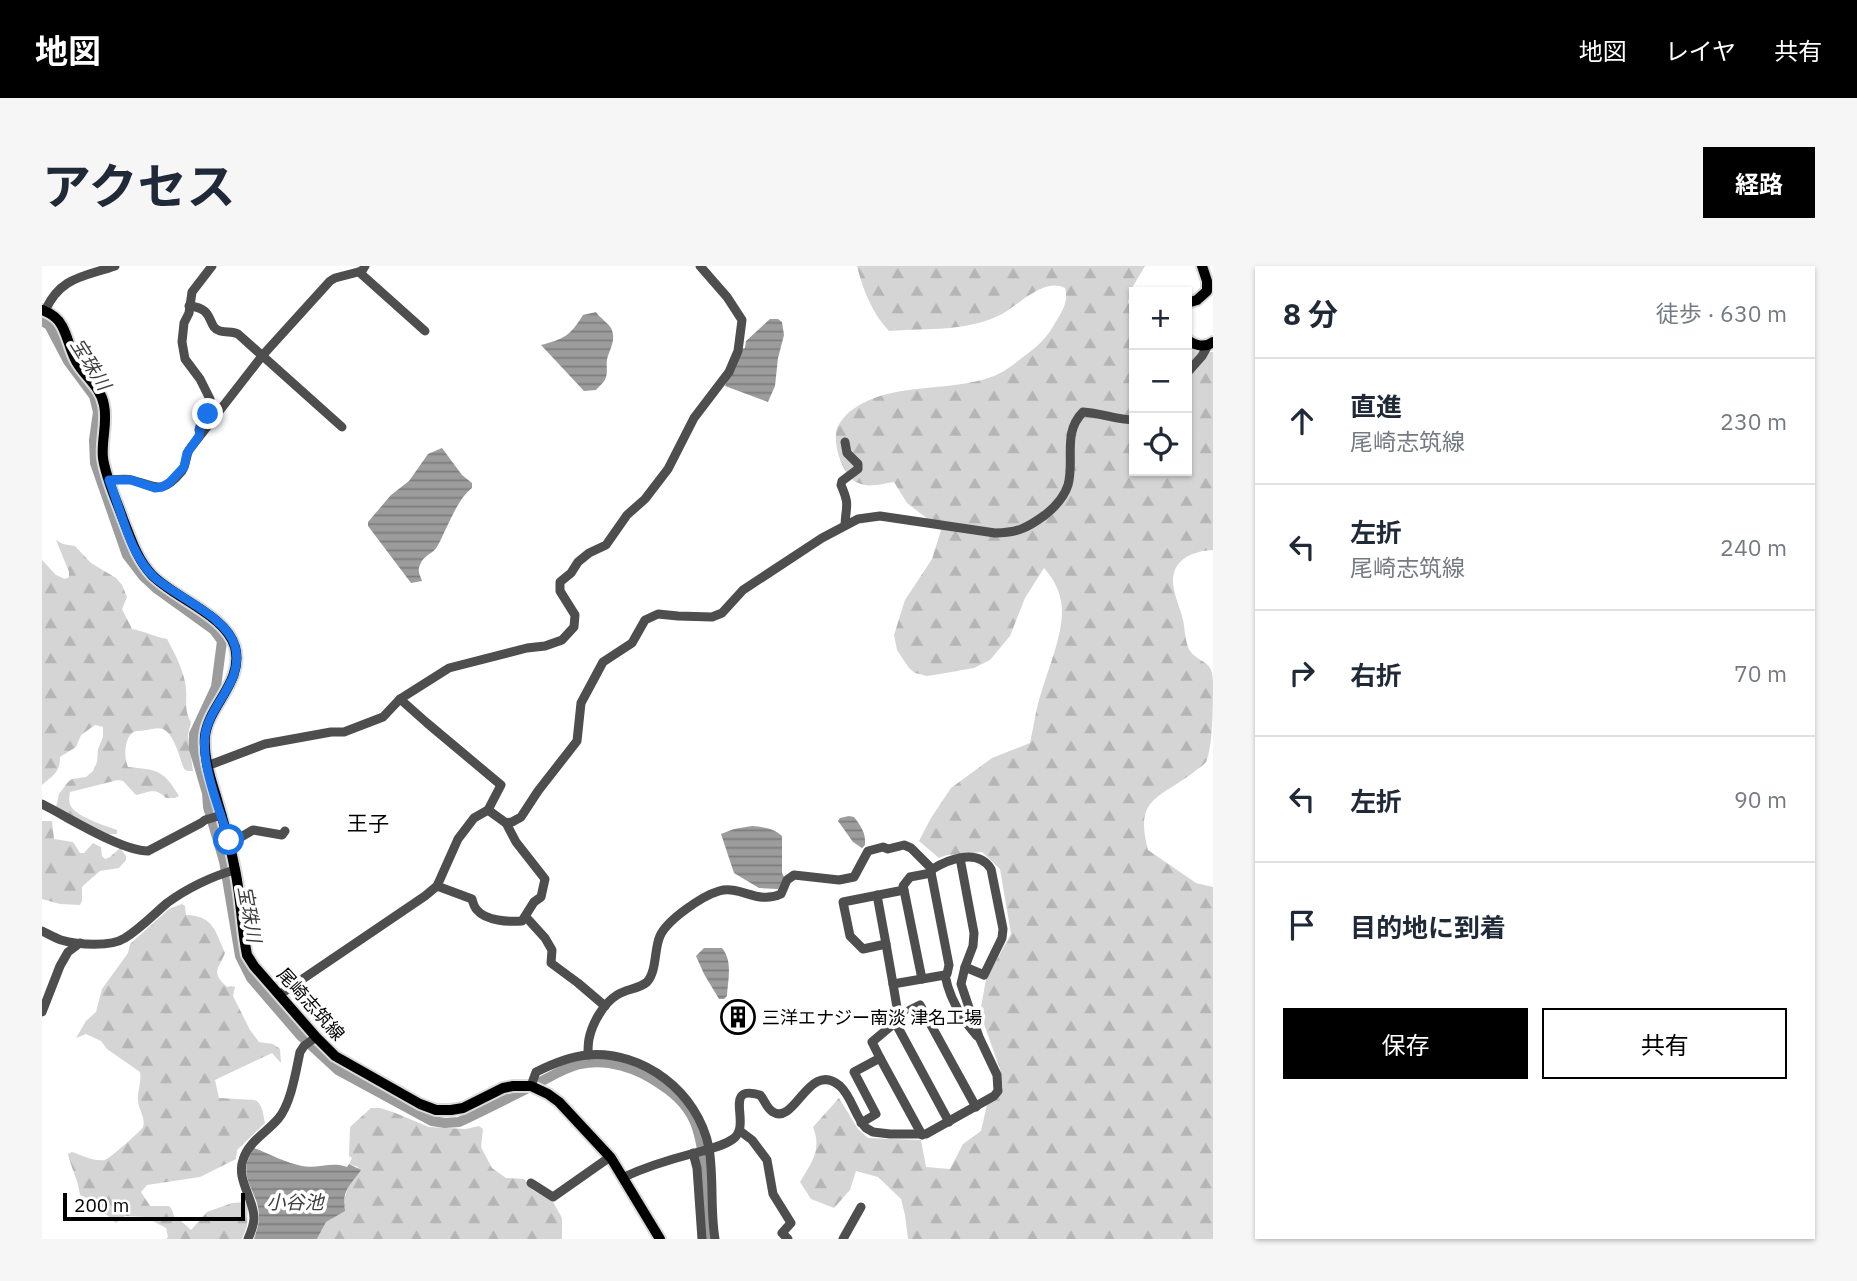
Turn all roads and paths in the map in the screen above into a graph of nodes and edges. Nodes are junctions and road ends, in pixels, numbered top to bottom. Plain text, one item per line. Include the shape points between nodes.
1 (115, 266) edge
2 (212, 266) edge
3 (700, 266) edge
4 (1202, 266) edge
5 (362, 269) edge
6 (1192, 301) edge
7 (190, 306) junction
8 (43, 311) edge
9 (425, 331) dead end
10 (1192, 343) edge
11 (1211, 343) edge
12 (262, 356) junction
13 (1192, 367) edge
14 (1129, 420) edge
15 (342, 427) dead end
16 (199, 436) junction
17 (845, 442) dead end
18 (109, 480) junction
19 (845, 525) junction
20 (400, 699) junction
21 (207, 766) junction
22 (42, 804) edge
23 (488, 810) junction
24 (218, 816) junction
25 (506, 822) junction
26 (285, 831) dead end
27 (229, 844) junction
28 (960, 858) junction
29 (233, 870) junction
30 (931, 872) junction
31 (437, 886) junction
32 (904, 890) junction
33 (877, 895) junction
34 (526, 917) junction
35 (42, 931) edge
36 (80, 943) junction
37 (886, 944) junction
38 (965, 967) junction
39 (945, 975) junction
40 (922, 979) junction
41 (892, 984) junction
42 (279, 995) junction
43 (605, 1006) junction
44 (42, 1012) edge
45 (897, 1021) junction
46 (979, 1037) junction
47 (314, 1038) junction
48 (588, 1055) junction
49 (880, 1058) junction
50 (531, 1084) junction
51 (976, 1107) junction
52 (949, 1122) junction
53 (861, 1123) junction
54 (740, 1132) junction
55 (922, 1135) junction
56 (708, 1149) junction
57 (694, 1153) junction
58 (610, 1157) junction
59 (624, 1177) junction
60 (531, 1183) dead end
61 (712, 1195) junction
62 (699, 1203) junction
63 (861, 1207) dead end
64 (248, 1239) edge
65 (660, 1239) edge
66 (702, 1239) edge
67 (715, 1239) edge
68 (788, 1239) edge
69 (843, 1239) edge

1 - 8 street via 63,285
2 - 7 street via 192,292
3 - 20 street via 742,320 738,351 729,372 694,418 668,469 645,499 606,545 589,553 559,582 575,615 568,635 545,646 449,668
4 - 6 main road via 1208,291
5 - 9 street
5 - 12 street via 330,281
7 - 12 street via 207,313 217,330 236,332
7 - 16 street via 182,342 184,355 210,402
8 - 18 main road, 尾崎志筑線 via 62,326 75,360 104,403 103,458
10 - 11 main road
11 - 13 street
12 - 15 street
12 - 16 street
14 - 19 street via 1094,412 1083,412 1076,419 1070,440 1069,481 1061,499 1026,528 995,533 880,516
16 - 18 street via 187,453 184,469 162,487
17 - 19 street via 847,453 858,464 841,485 848,500
18 - 21 main road, 尾崎志筑線 via 144,565 233,641 235,672 205,735
19 - 25 street via 743,590 722,613 712,617 658,614 645,620 632,643 603,662 581,704 577,741 521,817
20 - 21 street via 383,717 344,732 265,744
20 - 23 street via 501,785
21 - 24 main road, 尾崎志筑線
22 - 24 street via 139,851 148,851
23 - 25 street
23 - 31 street via 474,818 458,839
24 - 27 main road, 尾崎志筑線
25 - 34 street via 545,878 541,897
26 - 27 street via 282,835 253,830
27 - 29 main road, 尾崎志筑線
28 - 30 street via 945,861
28 - 38 street via 974,928
28 - 38 street via 987,862 1003,929 984,975
29 - 36 street via 176,897 123,940
29 - 42 main road, 尾崎志筑線 via 247,954
30 - 32 street via 910,877
30 - 39 street via 949,965
30 - 43 street via 904,845 868,851 854,877 794,875 781,894 772,898 718,891 699,899 664,929 647,982
31 - 34 street via 472,899 477,911 489,918 514,922
31 - 42 street
32 - 33 street
32 - 40 street
33 - 37 street
33 - 37 street via 843,902 850,936 863,949
34 - 43 street via 552,950 551,963
35 - 36 street via 62,941
36 - 44 street via 60,966
37 - 41 street
38 - 46 street via 961,981
39 - 40 street
39 - 46 street via 947,990
40 - 41 street
41 - 45 street
42 - 47 main road, 尾崎志筑線
43 - 48 street via 589,1039
45 - 49 street via 872,1042
45 - 51 street via 920,1005
45 - 52 street
46 - 51 street via 999,1086 994,1096
47 - 50 main road, 尾崎志筑線 via 350,1066 436,1110 463,1108 503,1088
47 - 64 street via 300,1052 280,1118 243,1159 241,1172 254,1219
48 - 50 street via 536,1072
48 - 56 street via 625,1059 662,1076 694,1110
49 - 53 street via 854,1072 876,1114
49 - 55 street
50 - 58 main road via 559,1102
51 - 52 street
52 - 55 street
53 - 54 street via 844,1092 833,1082 823,1081 811,1085 781,1114 770,1110 760,1095 743,1095 739,1099
53 - 55 street via 873,1132
54 - 56 street
54 - 68 street via 767,1160 773,1194 791,1223 782,1233
56 - 57 street
56 - 61 street
57 - 59 street
57 - 62 street
58 - 59 main road
58 - 60 street via 553,1197
59 - 65 main road
61 - 62 street
61 - 67 street
62 - 66 street
63 - 69 street

